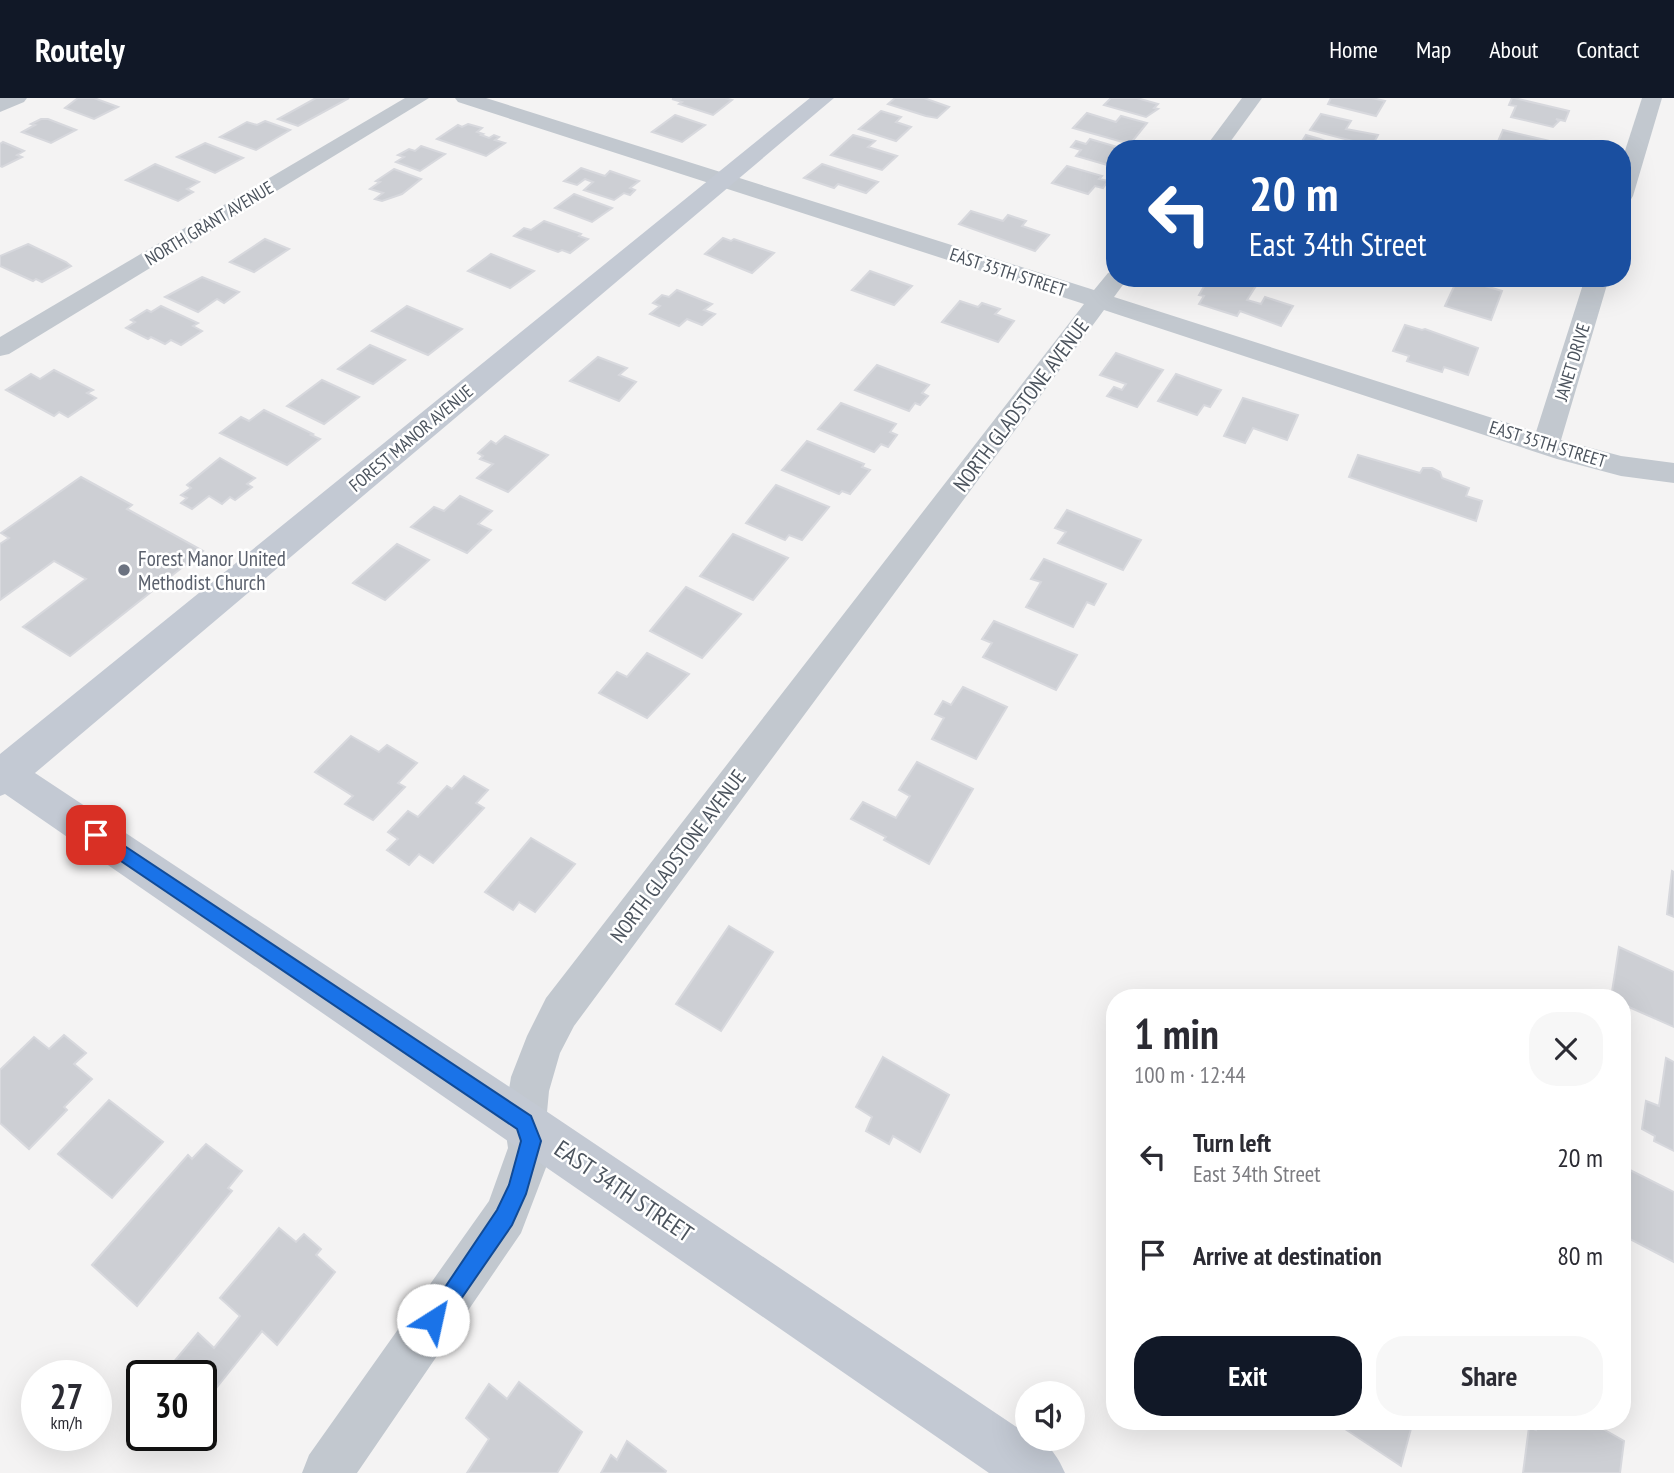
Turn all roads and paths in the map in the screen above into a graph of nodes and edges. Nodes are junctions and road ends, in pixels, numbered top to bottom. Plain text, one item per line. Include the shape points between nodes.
1 (17, 98) edge
2 (419, 98) edge
3 (465, 98) edge
4 (824, 98) edge
5 (1252, 98) edge
6 (1652, 98) edge
7 (0, 106) edge
8 (1221, 140) edge
9 (1631, 167) edge
10 (724, 179) junction
11 (1594, 287) edge
12 (1107, 290) edge
13 (0, 348) edge
14 (1546, 445) junction
15 (1674, 473) edge
16 (2, 774) edge
17 (524, 1123) junction
18 (327, 1473) edge
19 (1037, 1473) edge

1 - 7 street
2 - 13 street, NORTH GRANT AVENUE
3 - 10 street, EAST 35TH STREET
4 - 10 street, FOREST MANOR AVENUE
5 - 8 street
6 - 9 street
10 - 12 street, EAST 35TH STREET
10 - 16 street, FOREST MANOR AVENUE
11 - 14 street, JANET DRIVE
12 - 14 street, EAST 35TH STREET
12 - 17 street, NORTH GLADSTONE AVENUE via 560,1012 534,1066
14 - 15 street, EAST 35TH STREET via 1621,466
16 - 17 street, EAST 34TH STREET
17 - 18 street, NORTH GLADSTONE AVENUE via 531,1141 519,1187 505,1217
17 - 19 street, EAST 34TH STREET

